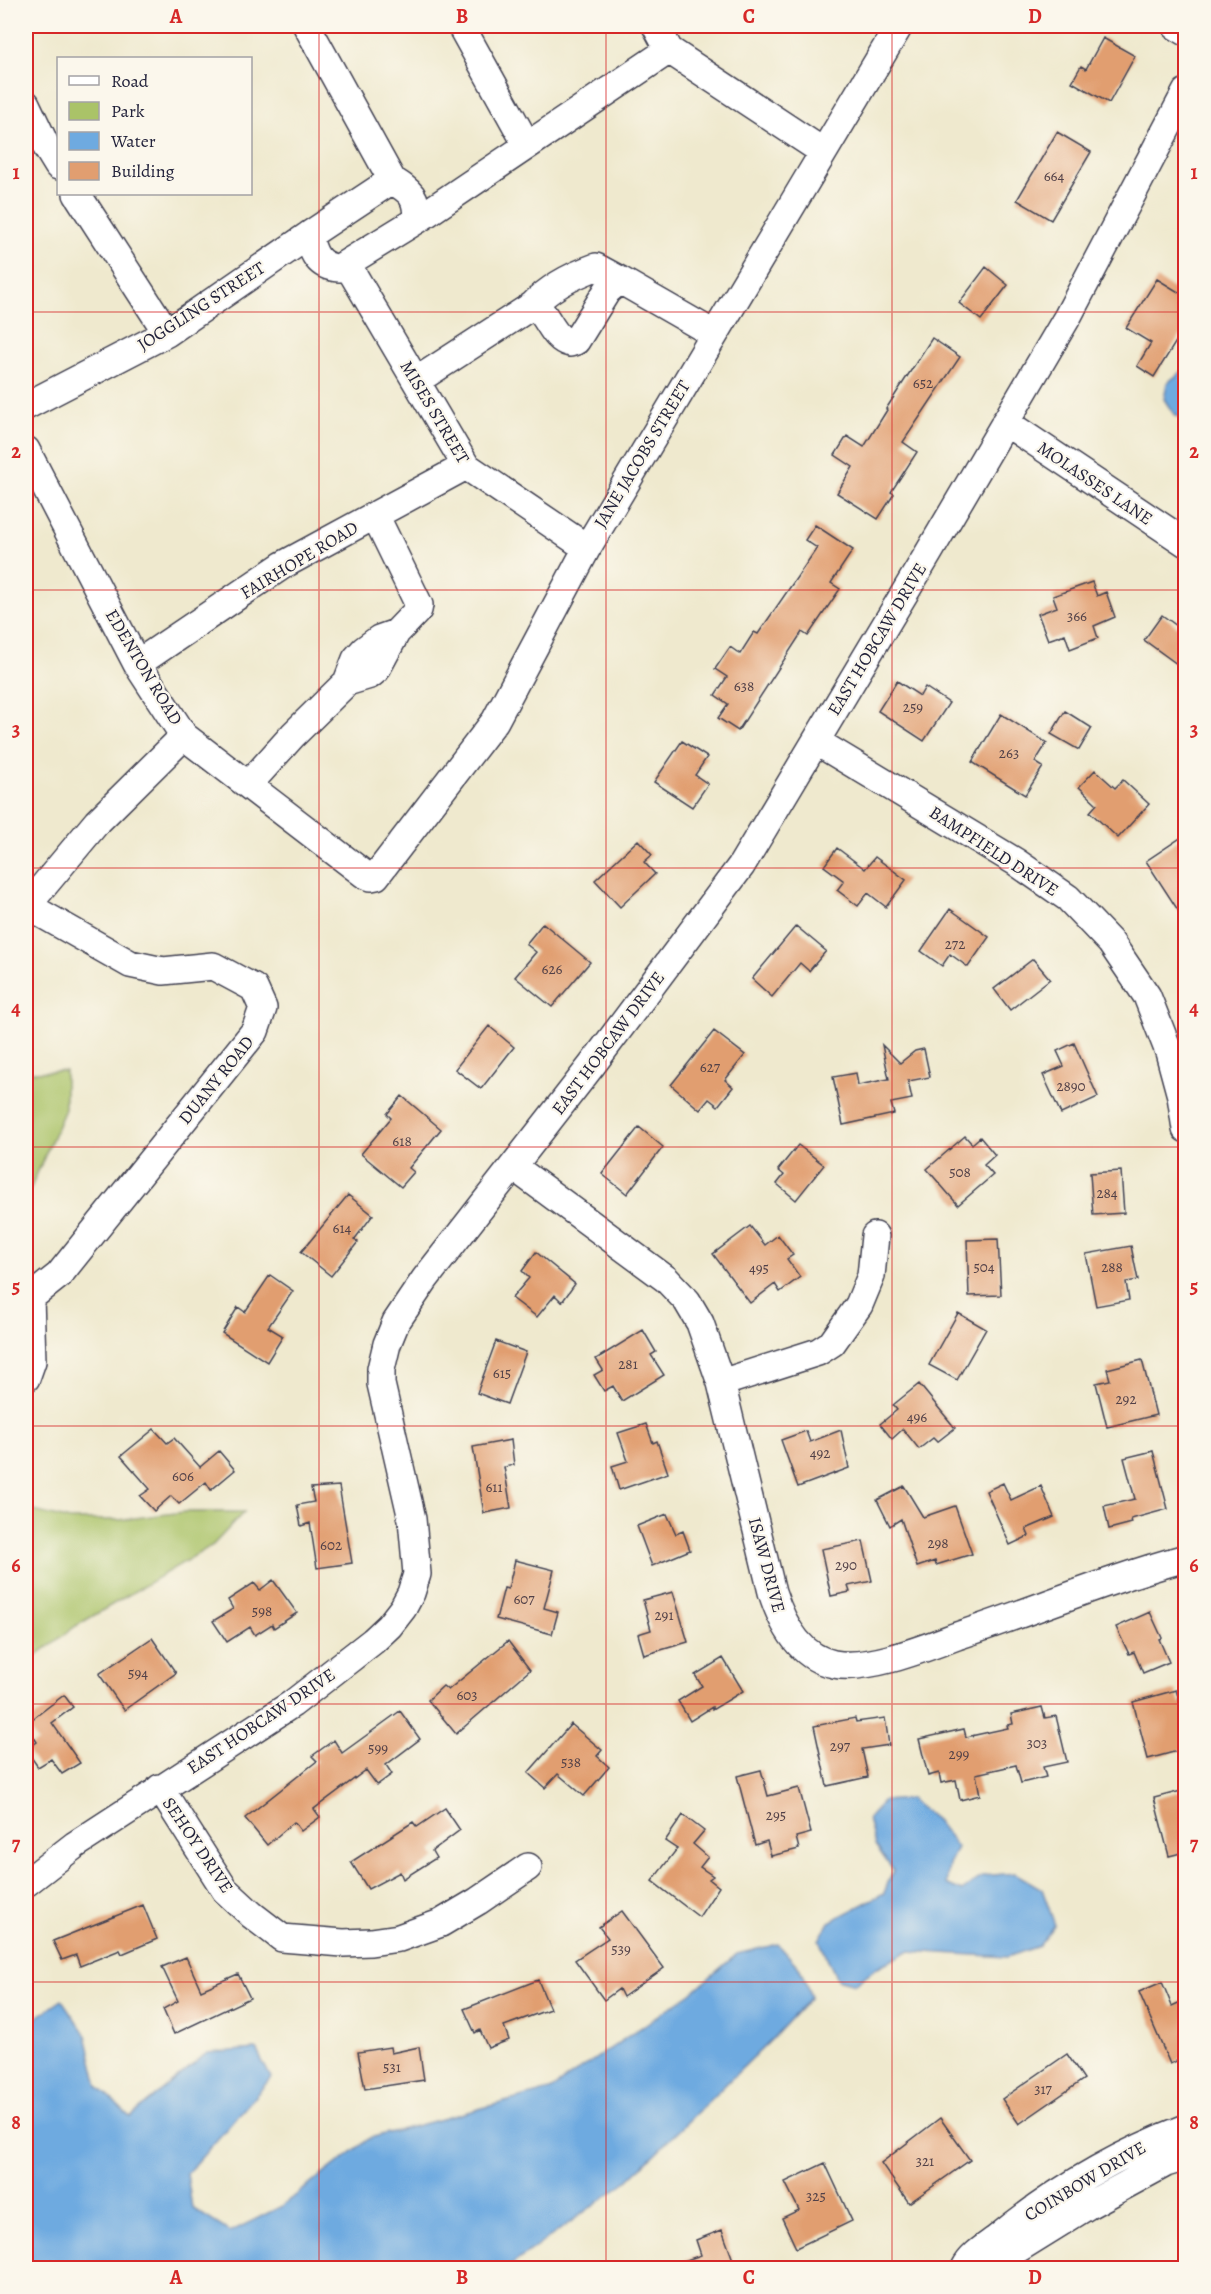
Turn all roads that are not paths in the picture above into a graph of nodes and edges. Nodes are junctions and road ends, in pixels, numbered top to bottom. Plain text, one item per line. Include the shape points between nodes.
1 (307, 26) edge
2 (461, 26) edge
3 (656, 26) edge
4 (899, 26) edge
5 (1176, 26) edge
6 (1185, 32) edge
7 (669, 50) junction
8 (1185, 92) edge
9 (26, 104) edge
10 (527, 145) junction
11 (822, 151) junction
12 (57, 164) edge
13 (392, 180) junction
14 (78, 195) edge
15 (417, 220) junction
16 (309, 235) junction
17 (347, 264) junction
18 (620, 280) junction
19 (533, 305) junction
20 (167, 333) junction
21 (714, 334) junction
22 (416, 381) junction
23 (26, 406) edge
24 (1005, 422) junction
25 (26, 450) edge
26 (466, 466) junction
27 (375, 515) junction
28 (1185, 543) edge
29 (586, 548) junction
30 (137, 664) junction
31 (184, 735) junction
32 (817, 742) junction
33 (248, 785) junction
34 (376, 876) joint
35 (26, 906) edge
36 (1185, 1129) edge
37 (514, 1167) junction
38 (875, 1236) dead end
39 (28, 1298) edge
40 (26, 1378) edge
41 (721, 1383) junction
42 (1185, 1558) edge
43 (160, 1788) junction
44 (528, 1867) dead end
45 (26, 1883) edge
46 (1185, 2128) edge
47 (1185, 2157) edge
48 (965, 2268) edge
49 (987, 2268) edge

1 - 13 street
2 - 10 street
3 - 7 street
4 - 11 street, JANE JACOBS STREET
5 - 6 street
7 - 10 street
7 - 11 street
8 - 24 street, EAST HOBCAW DRIVE via 1068,315
9 - 12 street
10 - 15 street
11 - 21 street, JANE JACOBS STREET
13 - 15 street via 413,196
13 - 16 street, JOGGLING STREET
14 - 20 street
15 - 17 street
16 - 17 street via 319,261 329,268
16 - 20 street, JOGGLING STREET
17 - 22 street, MISES STREET
18 - 19 street via 596,267 562,284
18 - 19 street via 607,291 576,340 570,343 561,339
18 - 21 street
19 - 22 street
20 - 23 street, JOGGLING STREET
21 - 29 street, JANE JACOBS STREET
22 - 26 street, MISES STREET
24 - 28 street, MOLASSES LANE
24 - 32 street, EAST HOBCAW DRIVE
25 - 30 street, EDENTON ROAD
26 - 27 street, FAIRHOPE ROAD
26 - 29 street, MISES STREET
27 - 30 street, FAIRHOPE ROAD via 284,565
27 - 33 street via 418,610 396,633 364,650 347,682
29 - 34 street, JANE JACOBS STREET via 495,721
30 - 31 street, EDENTON ROAD
31 - 33 street, EDENTON ROAD
31 - 35 street via 97,822
32 - 36 street, BAMPFIELD DRIVE via 1016,862 1068,898 1111,943 1147,996 1169,1052
32 - 37 street, EAST HOBCAW DRIVE via 741,866
33 - 34 street, EDENTON ROAD via 364,874
35 - 39 street, DUANY ROAD via 130,964 163,971 213,966 254,988 263,1008 255,1031 59,1275
37 - 41 street, ISAW DRIVE via 666,1279 687,1301 700,1323
37 - 43 street, EAST HOBCAW DRIVE via 425,1280 396,1322 387,1344 381,1384 412,1519 417,1574 403,1608 373,1641 292,1704
38 - 41 street via 867,1286 859,1305 832,1343 818,1352
39 - 40 street, DUANY ROAD via 32,1360
41 - 42 street, ISAW DRIVE via 781,1619 803,1648 833,1664 859,1665 910,1653
43 - 44 street, SEHOY DRIVE via 225,1890 282,1938 343,1943 399,1938 441,1923
43 - 45 street, EAST HOBCAW DRIVE
46 - 48 street, COINBOW DRIVE via 1154,2140 1075,2183 1007,2229
47 - 49 street, COINBOW DRIVE via 1166,2163 1087,2206

